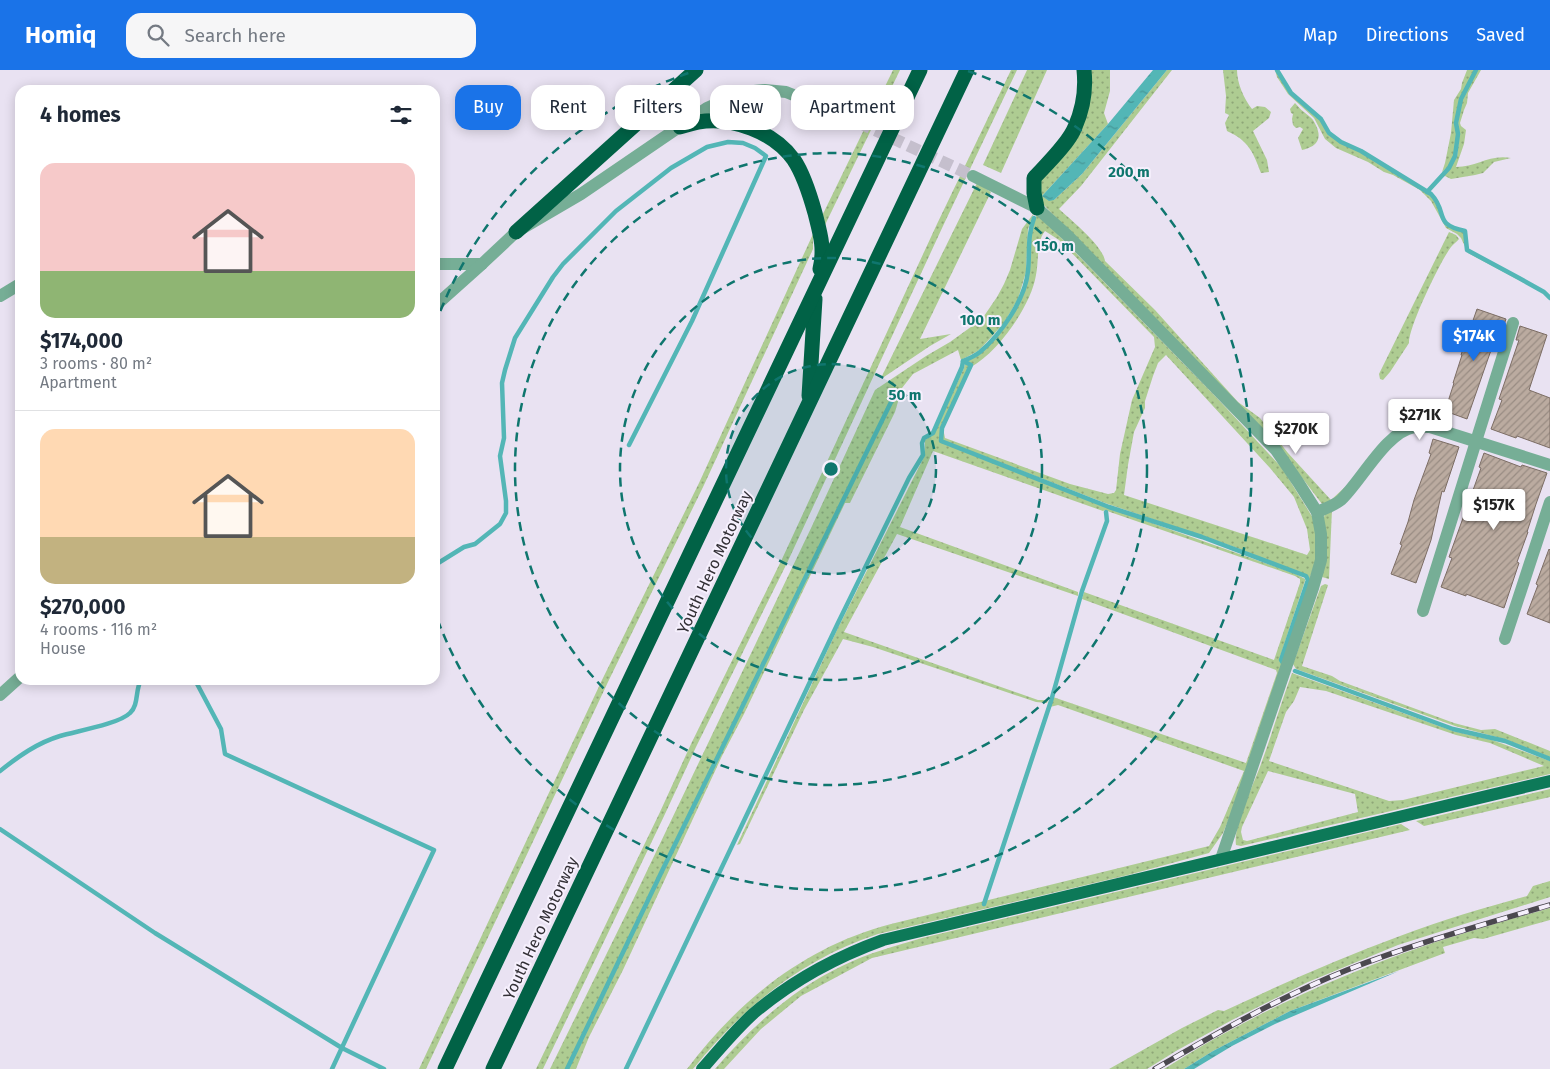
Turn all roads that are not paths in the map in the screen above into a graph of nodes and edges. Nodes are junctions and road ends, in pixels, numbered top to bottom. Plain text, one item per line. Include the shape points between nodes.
1 (696, 70) edge
2 (920, 70) edge
3 (967, 70) edge
4 (1084, 70) edge
5 (791, 94) edge
6 (700, 113) edge
7 (700, 122) edge
8 (676, 130) edge
9 (973, 176) tunnel mouth
10 (1037, 208) junction
11 (516, 232) junction
12 (440, 264) edge
13 (482, 264) junction
14 (15, 287) edge
15 (816, 290) junction
16 (0, 296) edge
17 (440, 302) edge
18 (1513, 323) dead end
19 (808, 405) junction
20 (1476, 442) junction
21 (1550, 465) edge
22 (1550, 502) edge
23 (1317, 512) junction
24 (1423, 611) dead end
25 (1505, 640) dead end
26 (15, 682) edge
27 (0, 695) edge
28 (1550, 781) edge
29 (1221, 859) junction
30 (445, 1069) edge
31 (493, 1069) edge
32 (702, 1069) edge

1 - 11 highway
2 - 15 highway, Youth Hero Motorway
3 - 19 highway, Youth Hero Motorway
4 - 10 highway via 1083,101 1075,128 1034,178
5 - 6 street via 764,90 743,92
7 - 15 highway via 743,126 771,138 793,159 812,202 823,245
8 - 11 street via 581,194
9 - 10 street
10 - 23 street via 1276,450
11 - 13 street
12 - 13 street
13 - 17 street
14 - 16 street
15 - 19 highway
15 - 30 highway, Youth Hero Motorway
18 - 20 street
19 - 31 highway, Youth Hero Motorway
20 - 21 street
20 - 23 street via 1430,427 1406,430 1387,444 1340,501
20 - 24 street
22 - 25 street
23 - 29 street via 1321,560 1314,588
26 - 27 street
28 - 29 main road
29 - 32 main road via 883,940 862,948 815,971 769,1001

